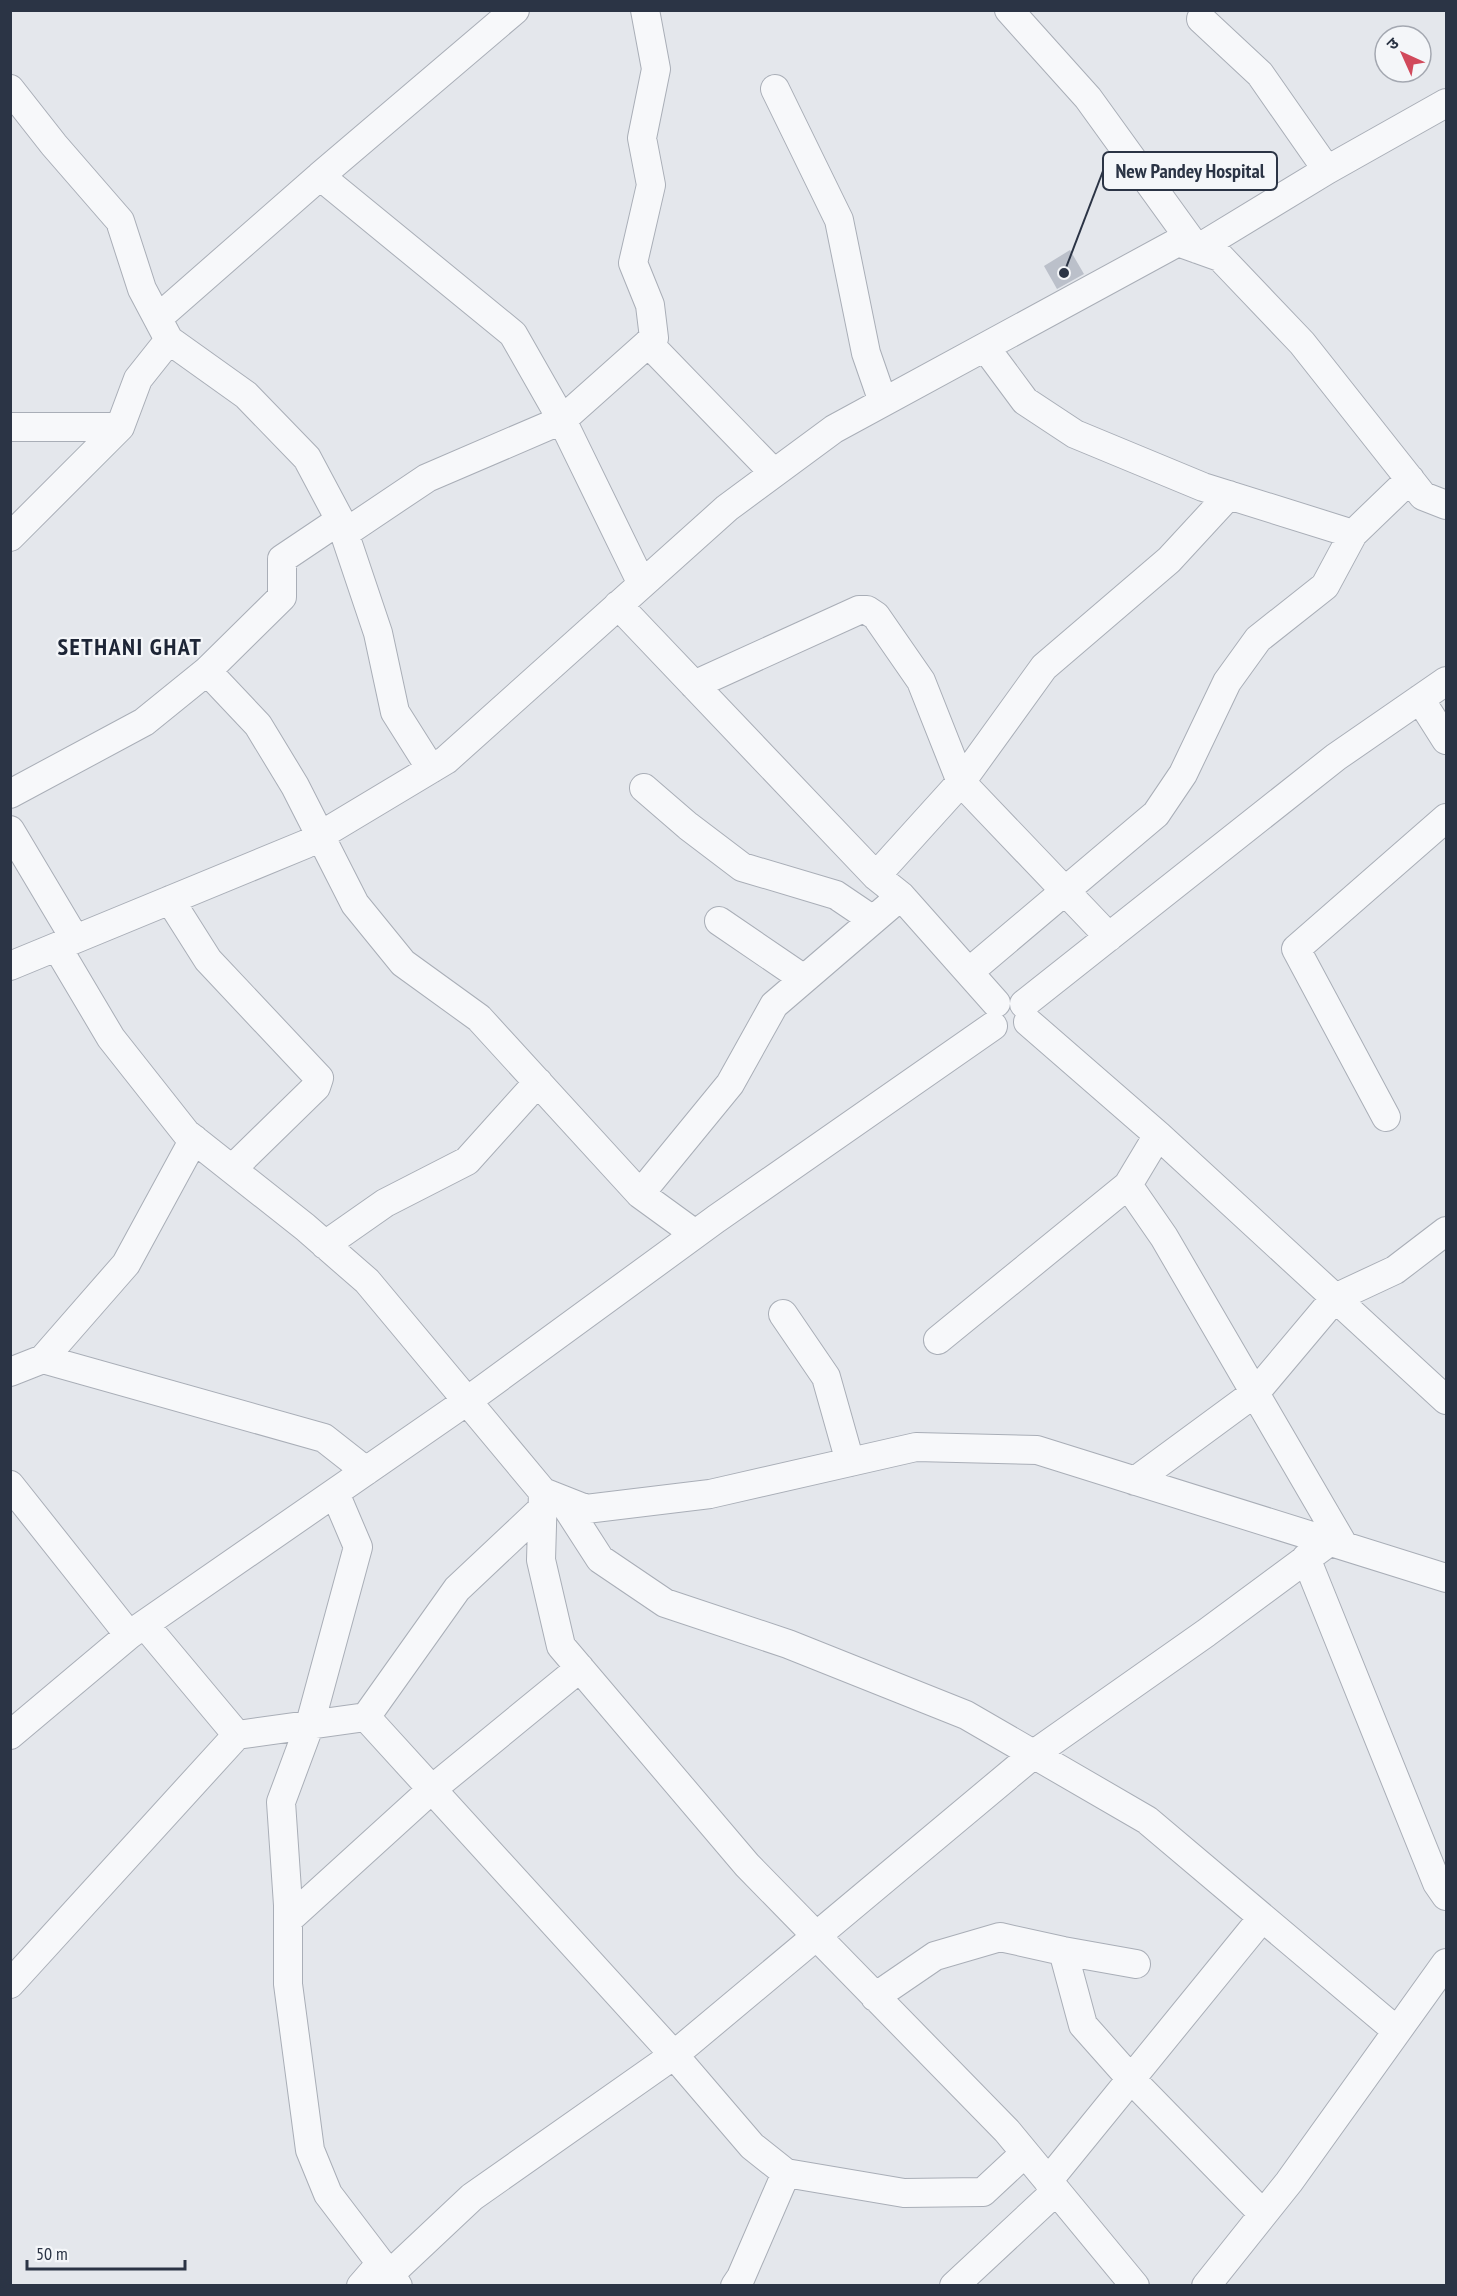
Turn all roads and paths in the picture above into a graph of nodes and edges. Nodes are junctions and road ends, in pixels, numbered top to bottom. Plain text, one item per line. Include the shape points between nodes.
1 (515, 10) edge
2 (645, 10) edge
3 (1009, 10) edge
4 (1201, 19) dead end
5 (10, 89) edge
6 (775, 89) dead end
7 (1446, 103) edge
8 (1326, 170) junction
9 (320, 176) junction
10 (1197, 249) junction
11 (163, 329) junction
12 (648, 343) junction
13 (985, 347) junction
14 (883, 402) junction
15 (562, 420) junction
16 (10, 427) edge
17 (120, 427) junction
18 (774, 474) junction
19 (1410, 479) junction
20 (1229, 495) junction
21 (1446, 505) edge
22 (342, 527) junction
23 (1353, 534) junction
24 (10, 537) edge
25 (642, 584) junction
26 (618, 605) junction
27 (207, 671) junction
28 (1446, 681) edge
29 (694, 685) junction
30 (1420, 699) junction
31 (1446, 740) edge
32 (431, 769) junction
33 (961, 782) junction
34 (644, 788) dead end
35 (10, 794) edge
36 (1446, 818) edge
37 (10, 830) edge
38 (320, 835) junction
39 (876, 876) junction
40 (1066, 890) junction
41 (901, 896) junction
42 (170, 900) junction
43 (873, 920) junction
44 (718, 921) dead end
45 (1109, 937) junction
46 (66, 943) junction
47 (10, 966) edge
48 (969, 972) junction
49 (804, 979) junction
50 (1026, 1013) junction
51 (995, 1015) junction
52 (538, 1082) junction
53 (1386, 1117) dead end
54 (1158, 1135) junction
55 (194, 1139) junction
56 (232, 1169) junction
57 (1128, 1185) junction
58 (639, 1194) junction
59 (1446, 1231) edge
60 (695, 1234) junction
61 (325, 1245) junction
62 (1335, 1298) junction
63 (783, 1314) dead end
64 (938, 1340) dead end
65 (43, 1359) junction
66 (10, 1372) edge
67 (1256, 1392) junction
68 (1446, 1400) edge
69 (467, 1401) junction
70 (850, 1462) junction
71 (366, 1471) junction
72 (1135, 1481) junction
73 (10, 1485) edge
74 (335, 1492) junction
75 (549, 1500) junction
76 (1336, 1544) junction
77 (1306, 1558) junction
78 (1446, 1578) edge
79 (137, 1630) junction
80 (580, 1668) junction
81 (366, 1718) junction
82 (310, 1724) junction
83 (10, 1735) edge
84 (237, 1735) junction
85 (1034, 1754) junction
86 (431, 1790) junction
87 (1446, 1896) edge
88 (1262, 1918) junction
89 (288, 1920) junction
90 (817, 1937) junction
91 (1063, 1951) junction
92 (1446, 1963) edge
93 (1136, 1964) dead end
94 (10, 1984) edge
95 (876, 1996) junction
96 (1397, 2031) junction
97 (674, 2055) junction
98 (1131, 2079) junction
99 (1024, 2153) junction
100 (786, 2173) junction
101 (1052, 2186) junction
102 (1263, 2214) junction
103 (389, 2275) edge
104 (738, 2284) edge
105 (361, 2286) edge
106 (954, 2286) edge
107 (1135, 2286) edge
108 (1206, 2286) edge

1 - 9 street
2 - 12 street via 656,69 642,138 651,185 633,263 650,305 654,338
3 - 10 street via 1088,98
4 - 8 street via 1260,74
5 - 11 street via 120,221 142,289
6 - 14 street via 839,220 866,353
7 - 8 street
8 - 10 street
9 - 11 street
9 - 15 street via 513,334
10 - 13 street via 1178,242
10 - 19 street via 1220,257 1302,343
11 - 17 street
11 - 22 street via 246,395 308,458
12 - 15 street
12 - 18 street
13 - 14 street
13 - 20 street via 1025,401 1075,434
14 - 18 street via 834,429
15 - 22 street via 427,478
15 - 25 street
16 - 17 street
17 - 24 street
18 - 25 street via 727,508
19 - 21 street via 1423,496
19 - 23 street
20 - 23 street
20 - 33 street via 1169,560 1044,667
22 - 27 street via 282,559 282,597
22 - 32 street via 378,633 395,712
23 - 40 street via 1325,586 1258,639 1227,682 1183,774 1156,814
25 - 26 street
26 - 29 street
26 - 32 street via 446,760
27 - 35 street via 144,722
27 - 38 street via 258,725
28 - 30 street
29 - 33 street via 859,610 867,610 876,616 921,681
29 - 39 street
30 - 31 street
30 - 45 street via 1336,757
32 - 38 street
33 - 39 street
33 - 40 street
34 - 43 street via 742,867 836,894
36 - 53 street via 1296,949
37 - 46 street
38 - 42 street
38 - 52 street via 355,904 403,963 479,1018
39 - 41 street
40 - 45 street
40 - 48 street
41 - 43 street
41 - 48 street
42 - 46 street
42 - 56 street via 208,960 319,1078 316,1087
43 - 49 street
44 - 49 street
45 - 50 street
46 - 47 street
46 - 55 street via 111,1038
48 - 51 street
49 - 58 street via 774,1005 730,1084
50 - 51 street via 1021,1032 1009,1035
50 - 54 street
51 - 60 street
52 - 58 street
52 - 61 street via 467,1161 385,1203
54 - 57 street
54 - 62 street
55 - 56 street
55 - 65 street via 126,1264
56 - 61 street
57 - 64 street
57 - 67 street via 1164,1237
58 - 60 street
59 - 62 street via 1395,1270
60 - 69 street
61 - 69 street via 367,1281
62 - 67 street
62 - 68 street
63 - 70 street via 826,1377
65 - 66 street
65 - 71 street via 324,1438
67 - 72 street
67 - 76 street
69 - 71 street
69 - 75 street
70 - 72 street via 916,1447 1037,1450
70 - 75 street via 710,1494 586,1509
71 - 74 street
72 - 76 street
73 - 79 street
74 - 79 street
74 - 82 street via 358,1547
75 - 80 street via 541,1560 561,1646
75 - 81 street via 457,1590
75 - 85 street via 600,1559 665,1604 788,1644 966,1715
76 - 77 street
76 - 78 street
77 - 85 street
77 - 87 street via 1437,1883
79 - 83 street
79 - 84 street
80 - 86 street
80 - 90 street via 747,1865
81 - 82 street
81 - 86 street
82 - 84 street
82 - 89 street via 281,1802
84 - 94 street
85 - 88 street via 1147,1820
85 - 90 street
86 - 89 street
86 - 97 street
88 - 96 street
88 - 98 street
89 - 103 street via 288,1984 310,2150 328,2194
90 - 95 street
90 - 97 street
91 - 93 street
91 - 95 street via 1000,1936 935,1956
91 - 98 street via 1083,2025
92 - 96 street
95 - 99 street
96 - 102 street
97 - 100 street via 752,2146
97 - 103 street via 472,2197
98 - 101 street
98 - 102 street
99 - 100 street via 983,2192 904,2193
99 - 101 street
100 - 104 street
101 - 106 street
101 - 107 street
102 - 108 street
103 - 105 street

